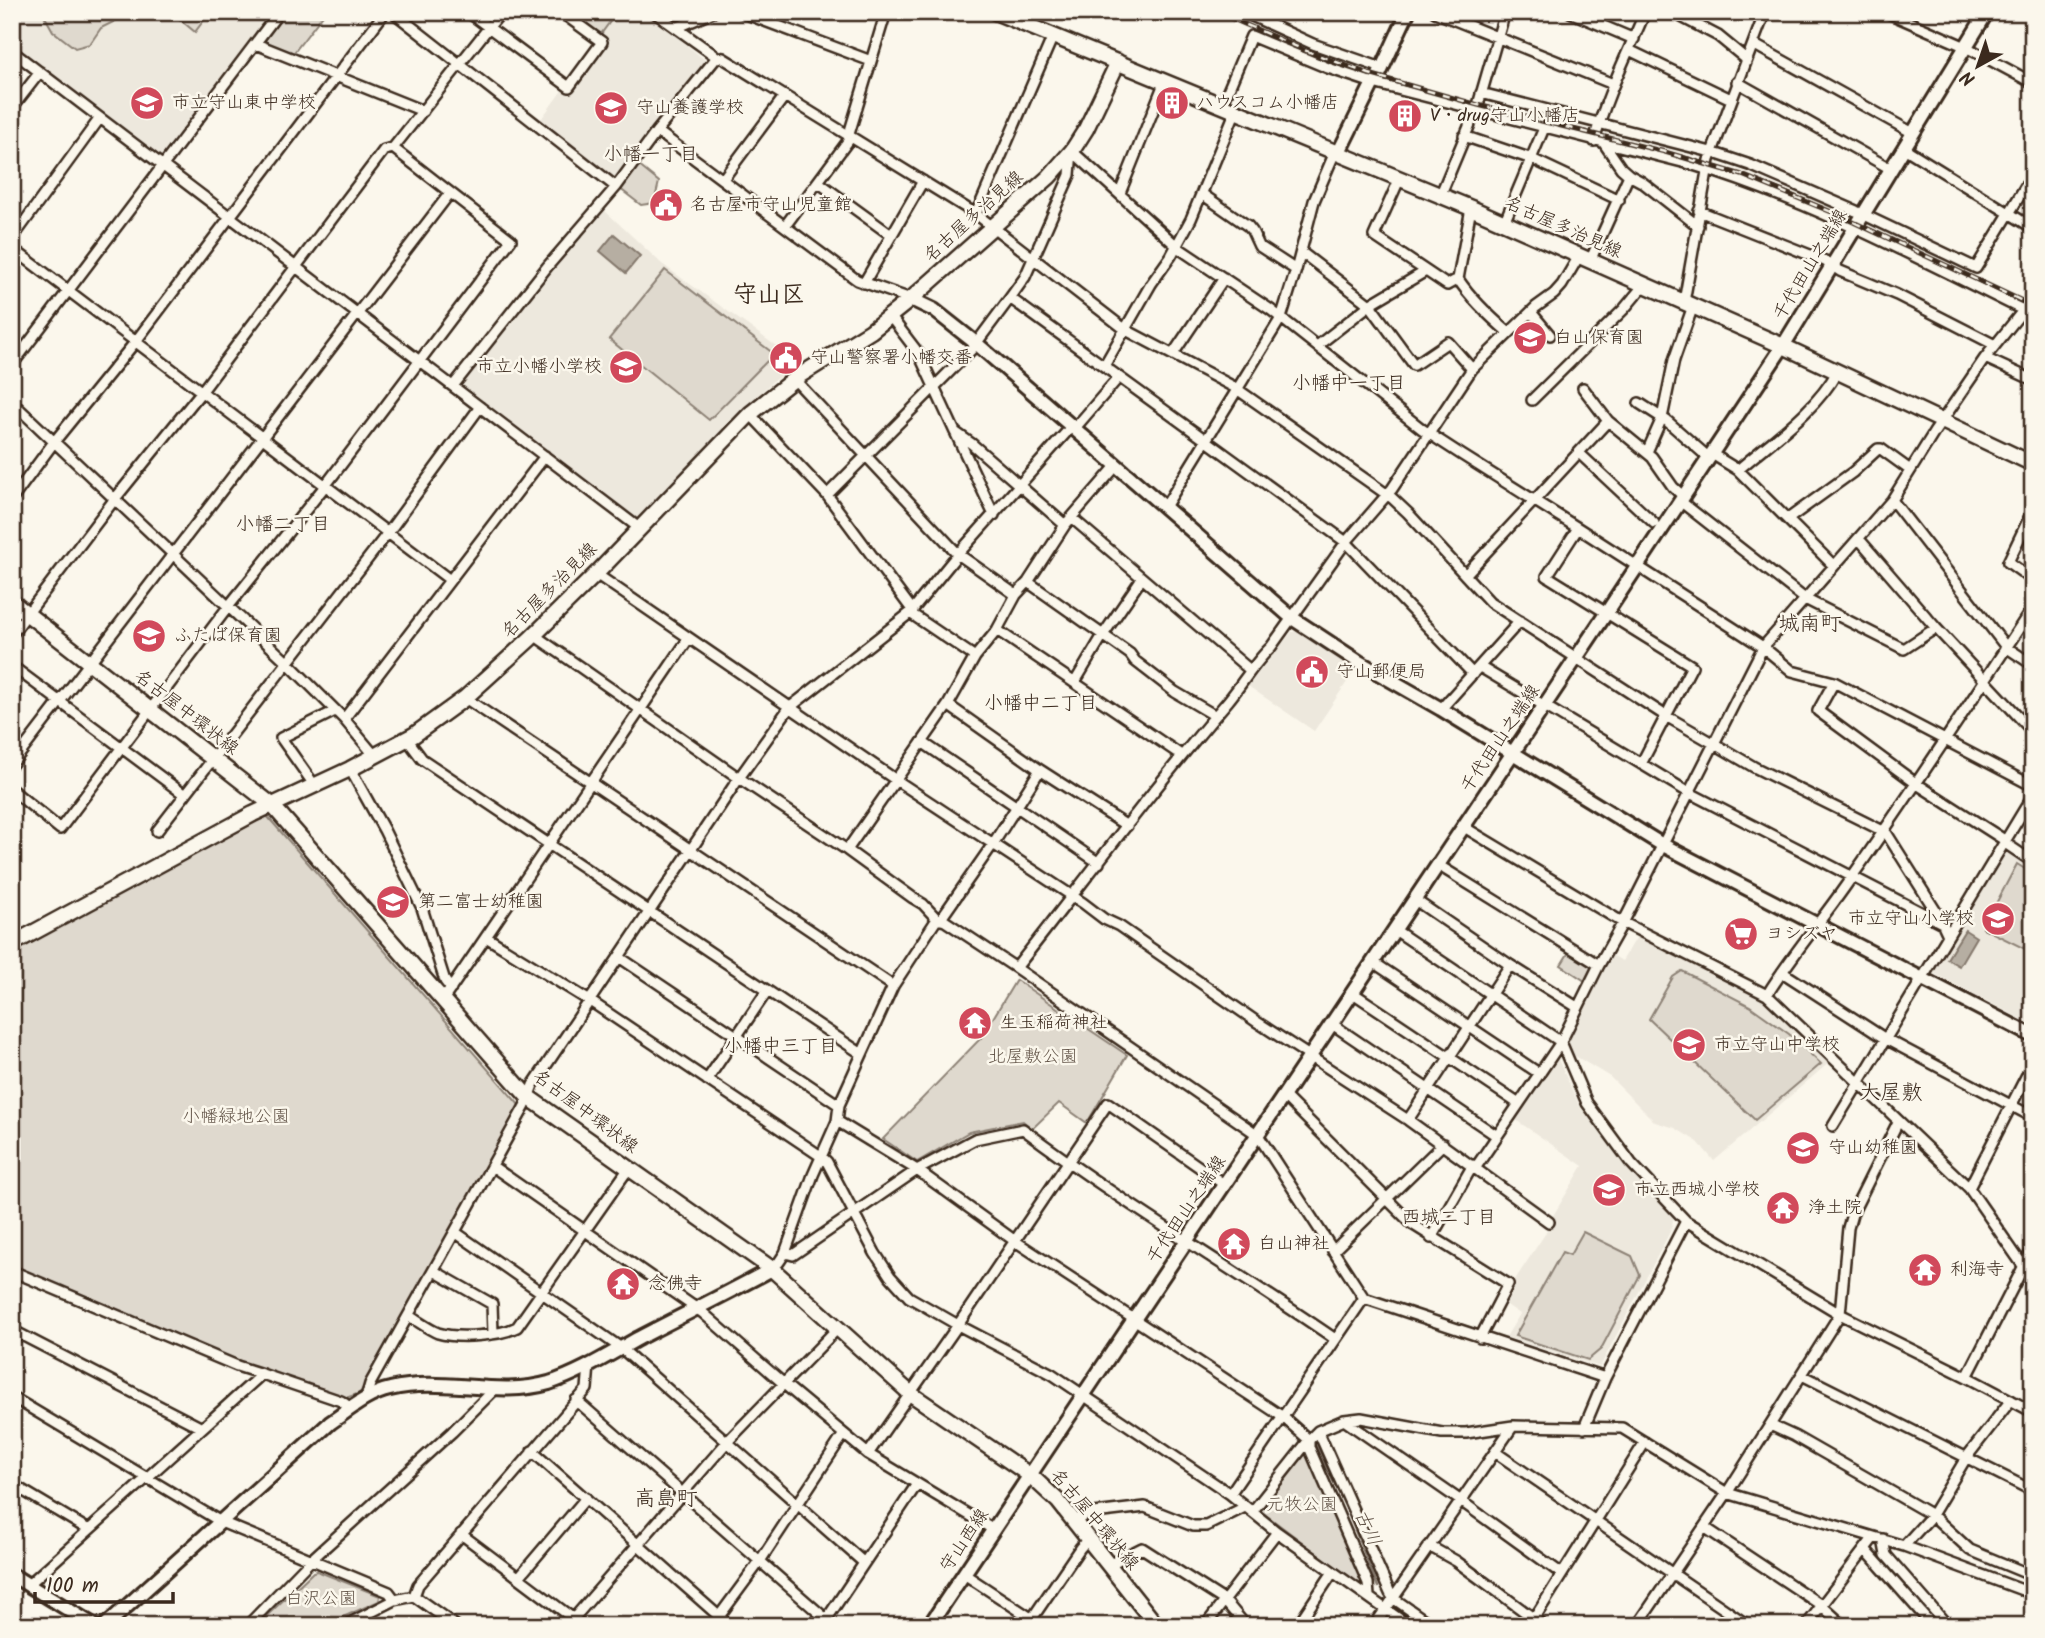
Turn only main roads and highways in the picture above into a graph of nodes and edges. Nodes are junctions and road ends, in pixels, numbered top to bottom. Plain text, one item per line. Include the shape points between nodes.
1 (995, 12) edge
2 (1119, 60) junction
3 (2033, 464) edge
4 (12, 602) edge
5 (272, 805) junction
6 (12, 944) edge
7 (1157, 1626) edge

1 - 2 main road
2 - 3 main road, 名古屋多治見線 via 1689,304
2 - 5 main road, 名古屋多治見線 via 1086,129 1049,177 890,316 750,414 596,574 465,698 375,756
4 - 5 main road, 名古屋中環状線
5 - 6 main road, 名古屋多治見線
5 - 7 main road, 名古屋中環状線 via 447,995 528,1097 772,1269 911,1394 1031,1476 1058,1501

